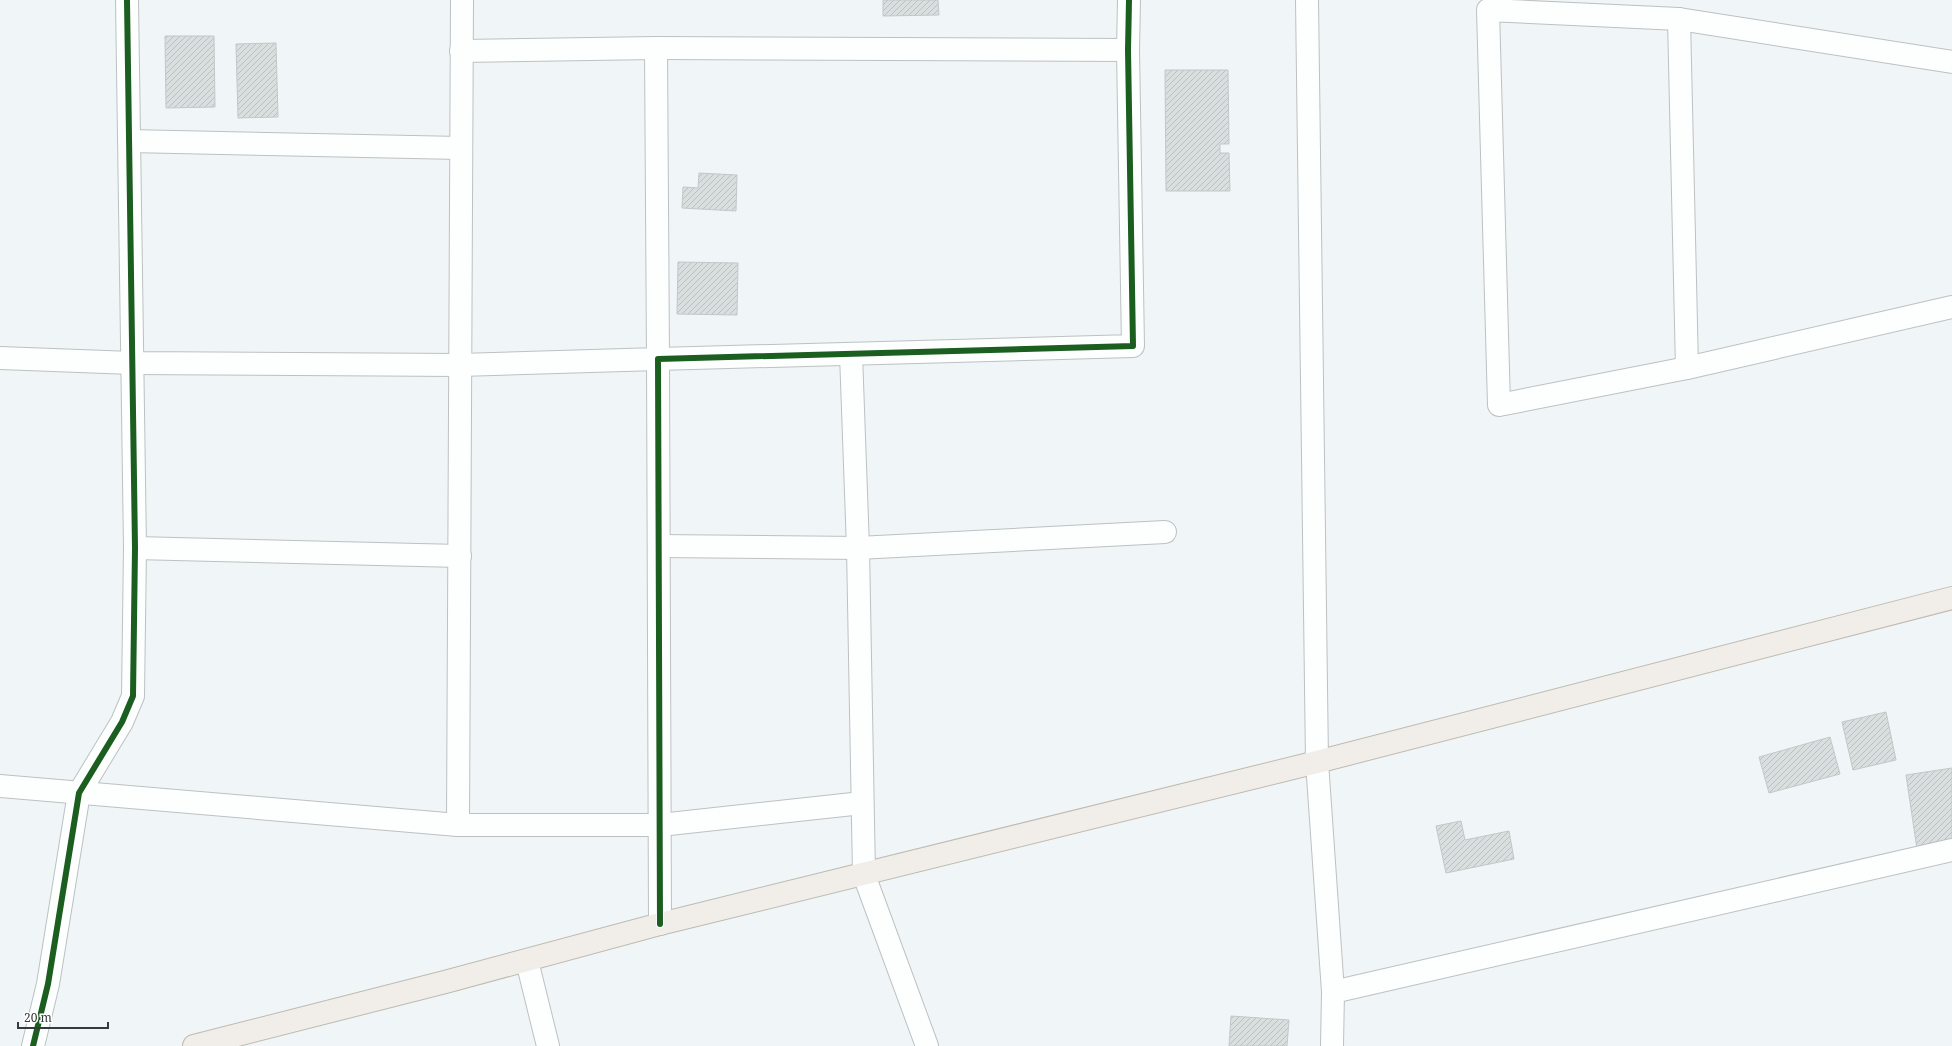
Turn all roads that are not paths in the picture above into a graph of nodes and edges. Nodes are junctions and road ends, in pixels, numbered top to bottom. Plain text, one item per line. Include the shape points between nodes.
1 (127, 0) edge
2 (462, 0) edge
3 (1129, 0) edge
4 (1307, 0) edge
5 (1517, 6) edge
6 (1679, 19) junction
7 (656, 48) junction
8 (1128, 50) junction
9 (461, 51) junction
10 (1952, 62) edge
11 (129, 141) junction
12 (461, 148) junction
13 (1952, 307) edge
14 (851, 354) junction
15 (0, 358) edge
16 (658, 359) junction
17 (132, 363) junction
18 (460, 365) junction
19 (1687, 368) junction
20 (1165, 532) dead end
21 (659, 546) junction
22 (135, 548) junction
23 (858, 548) junction
24 (460, 556) junction
25 (1952, 598) edge
26 (1318, 762) junction
27 (0, 786) edge
28 (79, 793) junction
29 (862, 803) junction
30 (458, 825) junction
31 (660, 825) junction
32 (1952, 850) edge
33 (864, 875) junction
34 (660, 924) junction
35 (527, 961) junction
36 (1333, 992) junction
37 (33, 1046) edge
38 (194, 1046) edge
39 (548, 1046) edge
40 (927, 1046) edge
41 (1332, 1046) edge

1 - 11 street
2 - 9 street
3 - 8 street
4 - 26 street
5 - 6 street
5 - 19 street via 1488,10 1499,405
6 - 10 street
6 - 19 street
7 - 8 street
7 - 9 street
7 - 16 street
8 - 14 street via 1133,346
9 - 12 street
11 - 12 street
11 - 17 street
12 - 18 street
13 - 19 street
14 - 16 street
14 - 23 street
15 - 17 street
16 - 18 street
16 - 21 street
17 - 18 street
17 - 22 street
18 - 24 street
20 - 23 street
21 - 23 street
21 - 31 street
22 - 24 street
22 - 28 street via 133,696 122,722
23 - 29 street
24 - 30 street
25 - 26 main road
26 - 33 main road
26 - 36 street
27 - 28 street
28 - 30 street
28 - 37 street via 48,984
29 - 31 street
29 - 33 street
30 - 31 street
31 - 34 street
32 - 36 street
33 - 34 main road
33 - 40 street
34 - 35 main road
35 - 38 main road
35 - 39 street
36 - 41 street

